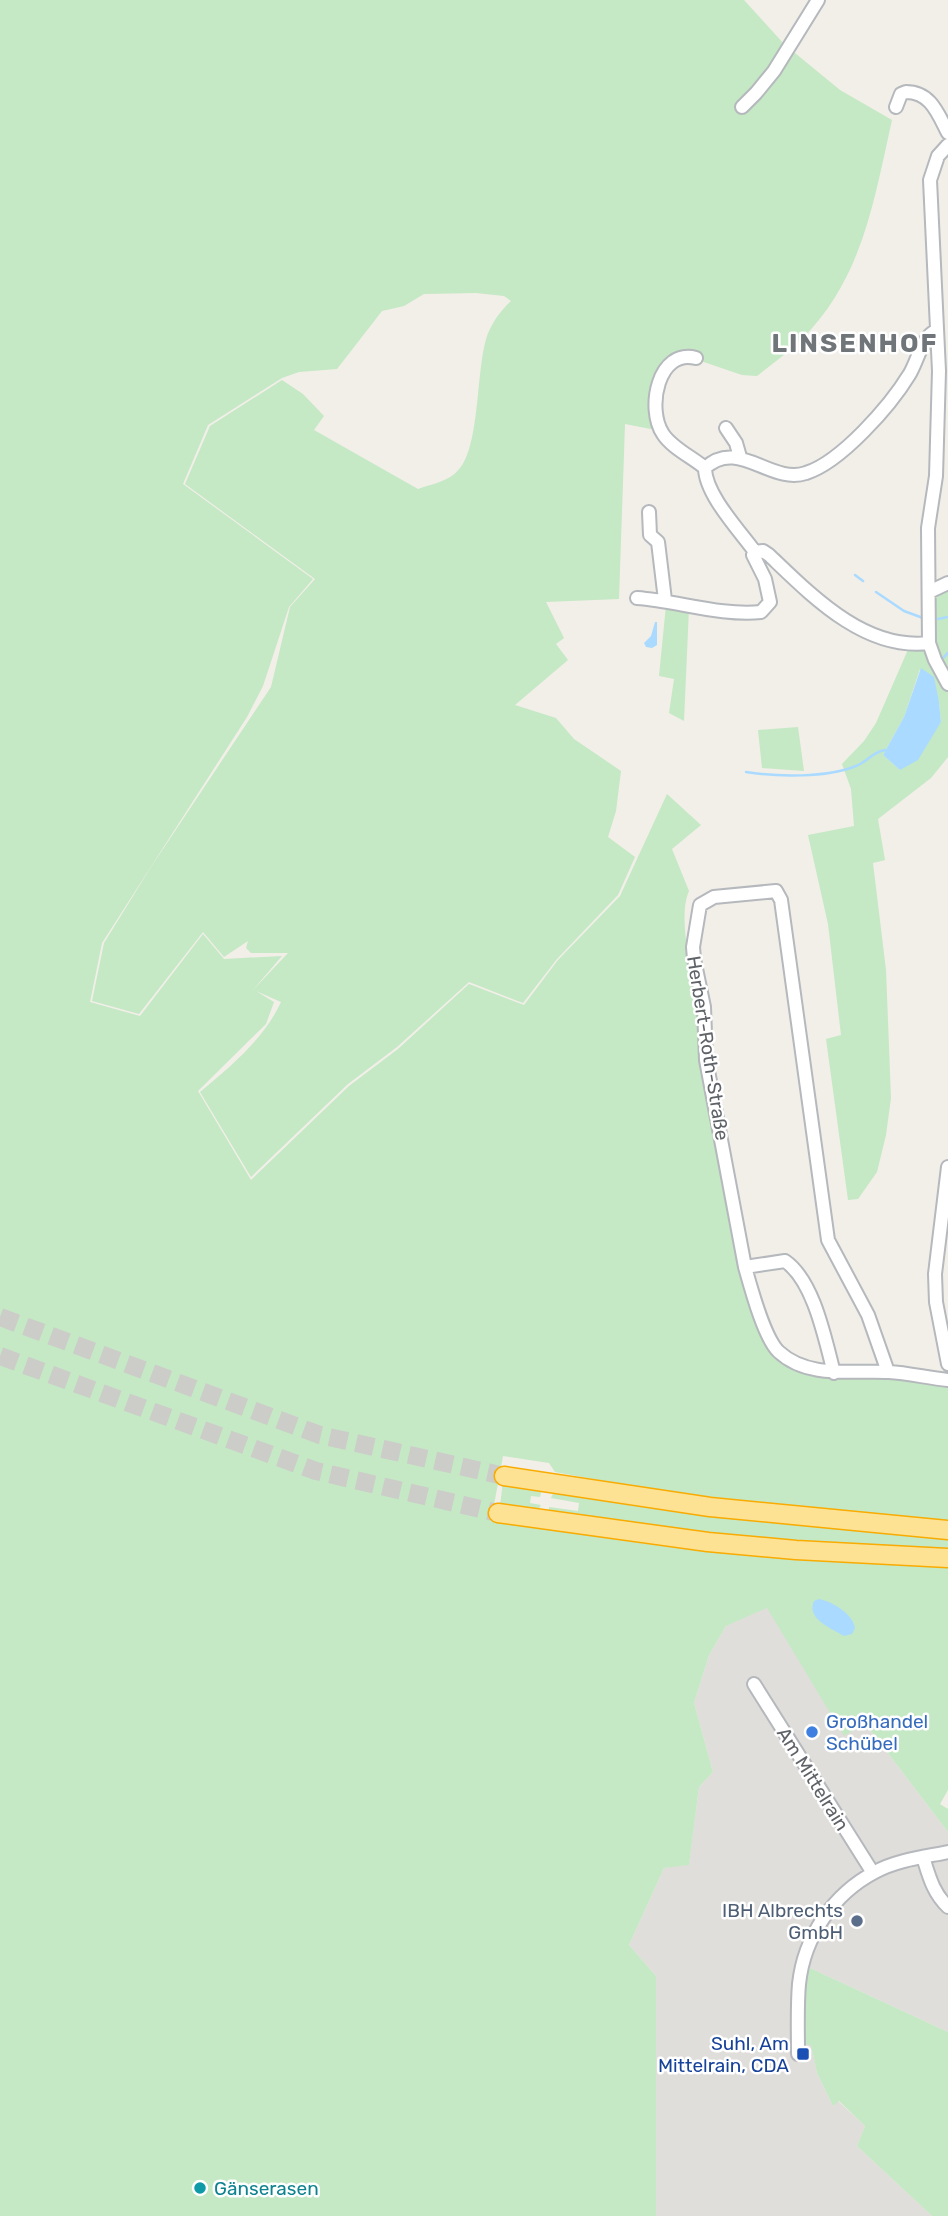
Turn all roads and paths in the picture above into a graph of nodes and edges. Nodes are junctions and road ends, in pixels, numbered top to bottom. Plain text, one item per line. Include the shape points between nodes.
1 (818, 0) edge
2 (742, 107) dead end
3 (896, 107) dead end
4 (948, 131) edge
5 (948, 145) edge
6 (936, 331) junction
7 (696, 358) dead end
8 (726, 428) dead end
9 (740, 457) junction
10 (705, 468) junction
11 (649, 512) dead end
12 (755, 552) junction
13 (948, 583) edge
14 (929, 592) junction
15 (637, 598) dead end
16 (665, 600) junction
17 (929, 643) junction
18 (948, 684) edge
19 (948, 1167) edge
20 (746, 1267) junction
21 (948, 1364) edge
22 (888, 1372) junction
23 (834, 1373) junction
24 (948, 1380) edge
25 (504, 1476) tunnel mouth
26 (498, 1513) tunnel mouth
27 (948, 1530) edge
28 (948, 1558) edge
29 (754, 1684) dead end
30 (948, 1852) edge
31 (923, 1857) junction
32 (873, 1873) junction
33 (948, 1907) edge
34 (798, 2054) dead end

1 - 2 street via 774,71
3 - 4 street via 906,92 925,97
5 - 6 street via 938,156 930,180
6 - 9 street via 928,336 910,374 875,420 828,461 806,474 790,475
6 - 14 street via 939,371 936,476 928,528
7 - 10 street via 679,357 671,362 661,376 656,408 664,435
8 - 9 street
9 - 10 street via 711,462
10 - 12 street via 705,480
11 - 16 street
12 - 16 street via 770,602 761,612 730,612
12 - 17 street via 769,555 805,589 862,630 896,643
13 - 14 street
14 - 17 street
15 - 16 street
17 - 18 street
19 - 21 street via 935,1274
20 - 22 street, Herbert-Roth-Straße via 706,1060 704,1007 692,947 706,900 776,891 783,913 828,1240 868,1315
20 - 23 street, Herbert-Roth-Straße via 754,1299 777,1350 800,1364
20 - 23 street via 785,1261 799,1273 820,1318
22 - 23 street, Herbert-Roth-Straße
22 - 24 street, Herbert-Roth-Straße
25 - 27 highway via 710,1507
26 - 28 highway via 708,1542
29 - 32 street, Am Mittelrain
30 - 31 street
31 - 32 street
31 - 33 street via 931,1885
32 - 34 street via 832,1906 809,1944 799,1984

